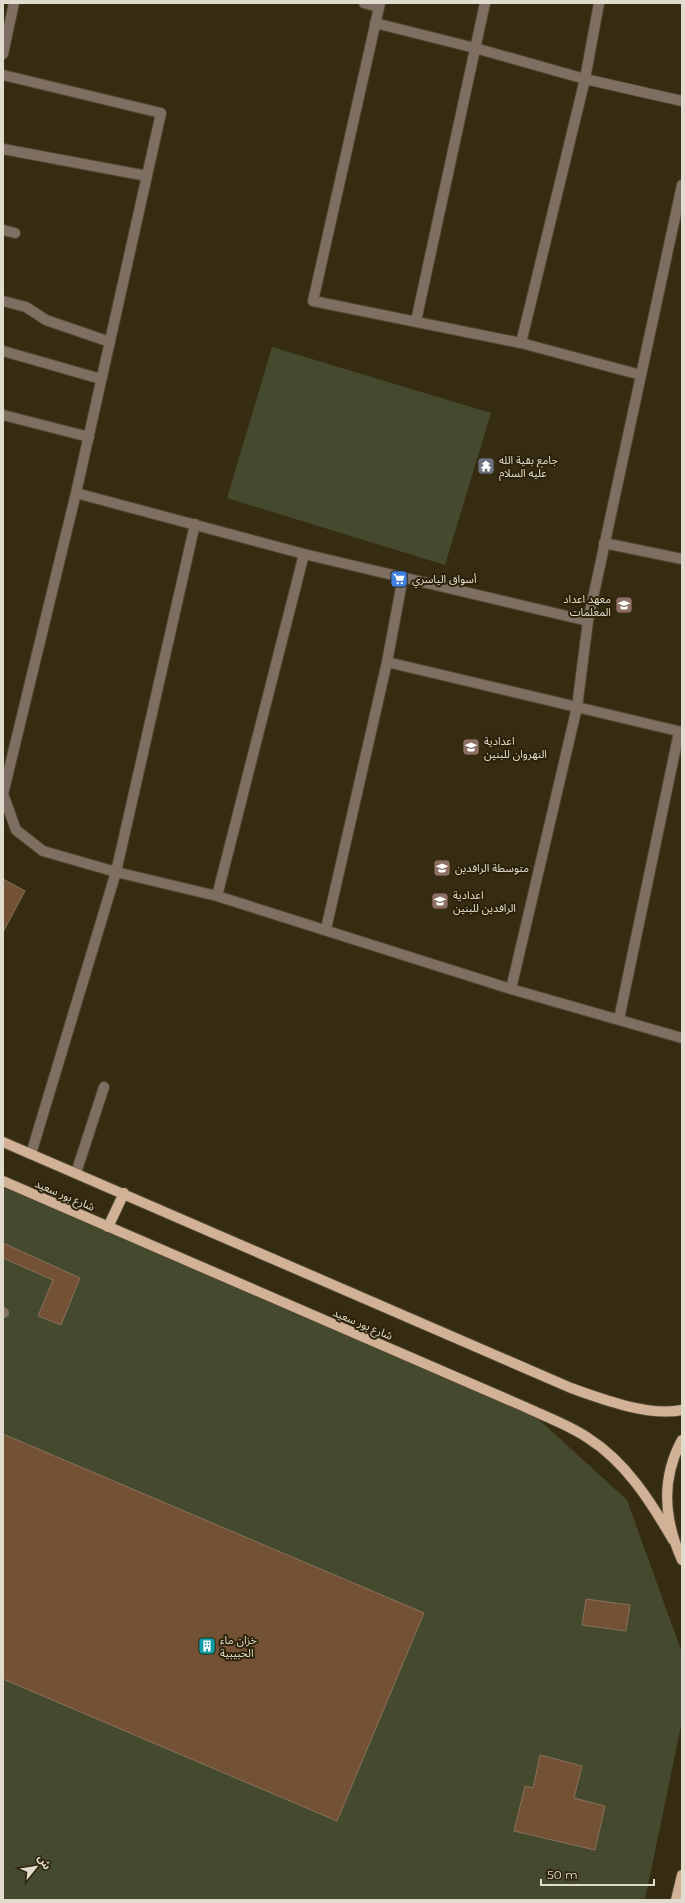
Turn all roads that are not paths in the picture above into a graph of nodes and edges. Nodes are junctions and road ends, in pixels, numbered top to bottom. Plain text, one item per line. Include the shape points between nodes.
1 (14, 3) edge
2 (364, 3) edge
3 (485, 3) edge
4 (599, 3) edge
5 (379, 5) edge
6 (375, 23) junction
7 (475, 48) junction
8 (3, 54) edge
9 (3, 75) edge
10 (585, 79) junction
11 (682, 101) edge
12 (3, 148) edge
13 (147, 176) junction
14 (682, 185) edge
15 (678, 224) edge
16 (3, 230) edge
17 (15, 233) dead end
18 (3, 301) edge
19 (416, 321) junction
20 (110, 342) junction
21 (521, 343) junction
22 (3, 351) edge
23 (641, 375) junction
24 (101, 379) junction
25 (3, 415) edge
26 (89, 437) junction
27 (76, 493) junction
28 (195, 524) junction
29 (604, 543) junction
30 (304, 554) junction
31 (682, 558) edge
32 (403, 577) junction
33 (588, 621) junction
34 (388, 662) junction
35 (577, 708) junction
36 (681, 732) edge
37 (116, 872) junction
38 (217, 896) junction
39 (326, 929) junction
40 (512, 989) junction
41 (618, 1019) junction
42 (682, 1038) edge
43 (104, 1087) dead end
44 (3, 1142) edge
45 (30, 1154) junction
46 (76, 1173) junction
47 (3, 1181) edge
48 (124, 1193) junction
49 (108, 1227) junction
50 (682, 1410) edge
51 (682, 1440) edge
52 (673, 1540) junction
53 (682, 1560) edge
54 (682, 1875) edge
55 (676, 1900) edge

1 - 8 street
2 - 5 street
3 - 7 street
4 - 10 street
5 - 6 street
6 - 7 street
6 - 19 street via 313,301
7 - 10 street
7 - 19 street
9 - 13 street via 161,113
10 - 11 street
10 - 21 street
12 - 13 street
13 - 20 street
14 - 15 street
15 - 23 street
16 - 17 street
18 - 20 street via 26,307 46,320
19 - 21 street
20 - 24 street
21 - 23 street
22 - 24 street
23 - 29 street
24 - 26 street
25 - 26 street
26 - 27 street
27 - 28 street
27 - 37 street via 3,794 16,830 43,851
28 - 30 street
28 - 37 street
29 - 31 street
29 - 33 street
30 - 32 street
30 - 38 street
32 - 33 street
32 - 34 street
33 - 35 street
34 - 35 street
34 - 39 street
35 - 36 street
35 - 40 street
36 - 41 street
37 - 38 street
37 - 45 street
38 - 39 street
39 - 40 street
40 - 41 street
41 - 42 street
43 - 46 street
44 - 45 main road
45 - 46 main road
46 - 48 main road
47 - 49 main road, شارع بور سعيد
48 - 49 main road
48 - 50 main road via 571,1388 646,1410
49 - 52 main road, شارع بور سعيد via 525,1407 588,1437 628,1474
51 - 52 main road via 667,1481 666,1511
52 - 53 main road
54 - 55 main road

